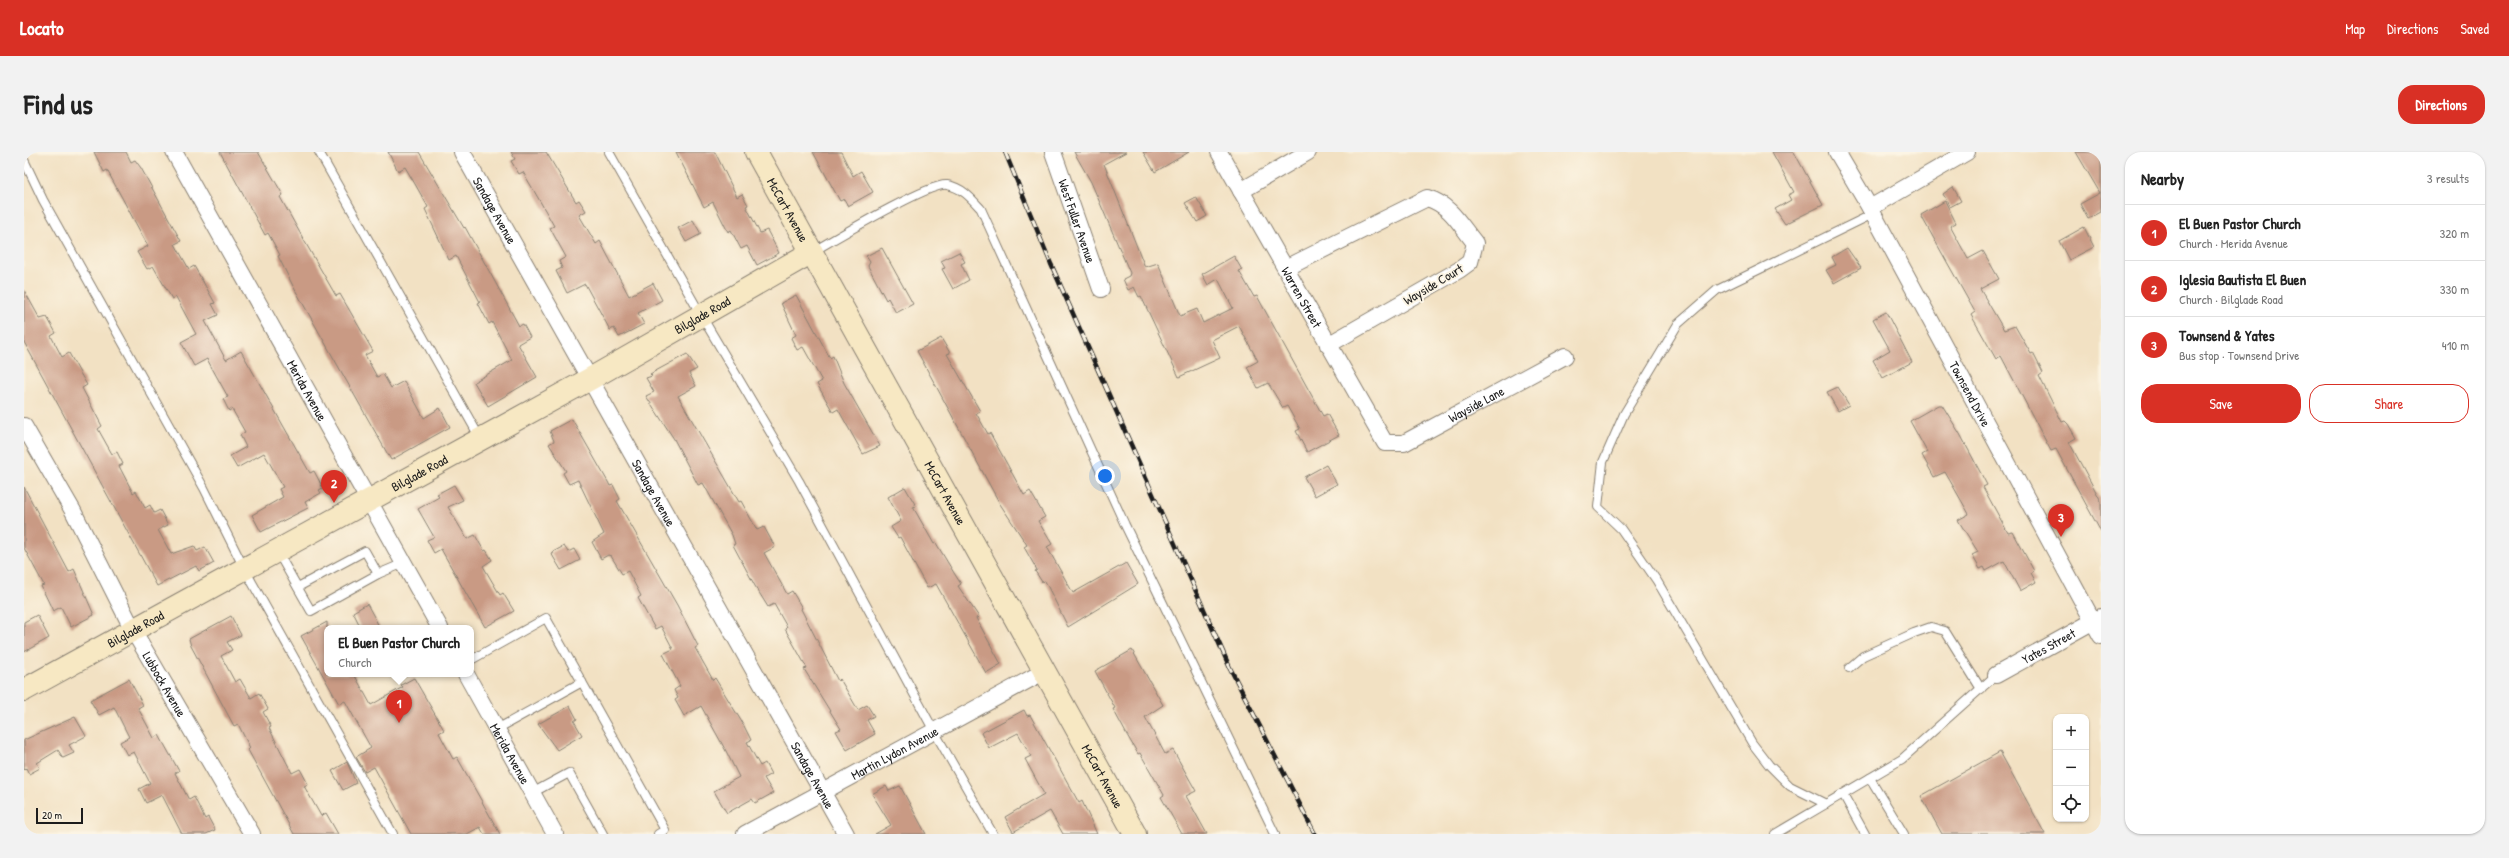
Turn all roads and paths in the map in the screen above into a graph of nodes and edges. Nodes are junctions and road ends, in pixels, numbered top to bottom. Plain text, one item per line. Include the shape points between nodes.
1 (174, 152) edge
2 (319, 152) edge
3 (462, 152) edge
4 (609, 152) edge
5 (756, 152) edge
6 (1053, 152) edge
7 (1219, 152) edge
8 (1308, 152) edge
9 (1837, 152) edge
10 (1967, 152) edge
11 (24, 160) edge
12 (1241, 191) junction
13 (1871, 211) junction
14 (812, 252) junction
15 (1286, 268) junction
16 (1101, 289) dead end
17 (701, 315) junction
18 (1328, 345) junction
19 (1565, 356) dead end
20 (590, 379) junction
21 (24, 426) edge
22 (480, 438) junction
23 (1385, 443) joint
24 (368, 500) junction
25 (277, 550) junction
26 (404, 563) junction
27 (244, 568) junction
28 (378, 574) junction
29 (298, 587) junction
30 (2097, 619) edge
31 (438, 625) edge
32 (133, 630) junction
33 (2101, 636) edge
34 (474, 658) edge
35 (1849, 668) dead end
36 (1044, 671) junction
37 (1996, 675) joint
38 (468, 677) edge
39 (582, 682) junction
40 (1981, 689) junction
41 (24, 690) edge
42 (497, 730) junction
43 (934, 731) junction
44 (1870, 778) junction
45 (822, 791) junction
46 (532, 793) junction
47 (1843, 794) junction
48 (1826, 804) junction
49 (252, 834) edge
50 (393, 834) edge
51 (555, 834) edge
52 (603, 834) edge
53 (658, 834) edge
54 (745, 834) edge
55 (846, 834) edge
56 (993, 834) edge
57 (1135, 834) edge
58 (1275, 834) edge
59 (1775, 834) edge
60 (1865, 834) edge
61 (1904, 834) edge

1 - 24 street, Merida Avenue
2 - 22 lane
3 - 20 street, Sandage Avenue
4 - 17 lane
5 - 14 street, McCart Avenue
6 - 16 street, West Fuller Avenue
7 - 12 street, Warren Street
8 - 12 street
9 - 13 street, Townsend Drive
10 - 13 street
11 - 27 lane via 43,200 204,488
12 - 15 street, Warren Street
13 - 30 street, Townsend Drive
13 - 48 lane via 1717,290 1678,324 1624,414 1604,462 1598,498 1598,507 1621,529 1657,581 1752,743 1769,766 1790,786
14 - 17 street, Bilglade Road
14 - 36 street, McCart Avenue
14 - 58 lane via 924,191 945,185 964,191 982,209 1125,525
15 - 18 street, Warren Street
15 - 18 street, Wayside Court via 1427,198 1440,202 1453,213 1475,243 1470,262 1459,270
17 - 20 street, Bilglade Road
17 - 43 lane via 799,481
18 - 23 street, Warren Street
19 - 23 street, Wayside Lane via 1404,443
20 - 22 street, Bilglade Road
20 - 45 street, Sandage Avenue
21 - 32 street, Lubbock Avenue via 73,511
22 - 24 street, Bilglade Road
24 - 25 street, Bilglade Road
24 - 26 street, Merida Avenue
25 - 27 street, Bilglade Road
25 - 29 lane
26 - 28 lane
26 - 31 street, Merida Avenue
27 - 32 street, Bilglade Road
27 - 50 lane
28 - 29 lane via 365,551
28 - 29 lane via 311,611
30 - 33 street, Townsend Drive
30 - 37 street, Yates Street
32 - 41 street, Bilglade Road
32 - 49 street, Lubbock Avenue
34 - 39 lane via 546,618
35 - 40 lane via 1863,656 1931,627 1945,631
36 - 43 street, Martin Lydon Avenue
36 - 57 street, McCart Avenue
37 - 40 lane
38 - 42 street, Merida Avenue
39 - 42 lane
39 - 53 lane via 665,830
40 - 44 lane via 1902,759
42 - 46 street, Merida Avenue
43 - 45 street, Martin Lydon Avenue
43 - 56 lane
44 - 47 lane
44 - 61 lane
45 - 54 street, Martin Lydon Avenue
45 - 55 street, Sandage Avenue
46 - 51 street, Merida Avenue
46 - 52 lane via 569,773
47 - 48 lane
47 - 60 lane
48 - 59 lane

